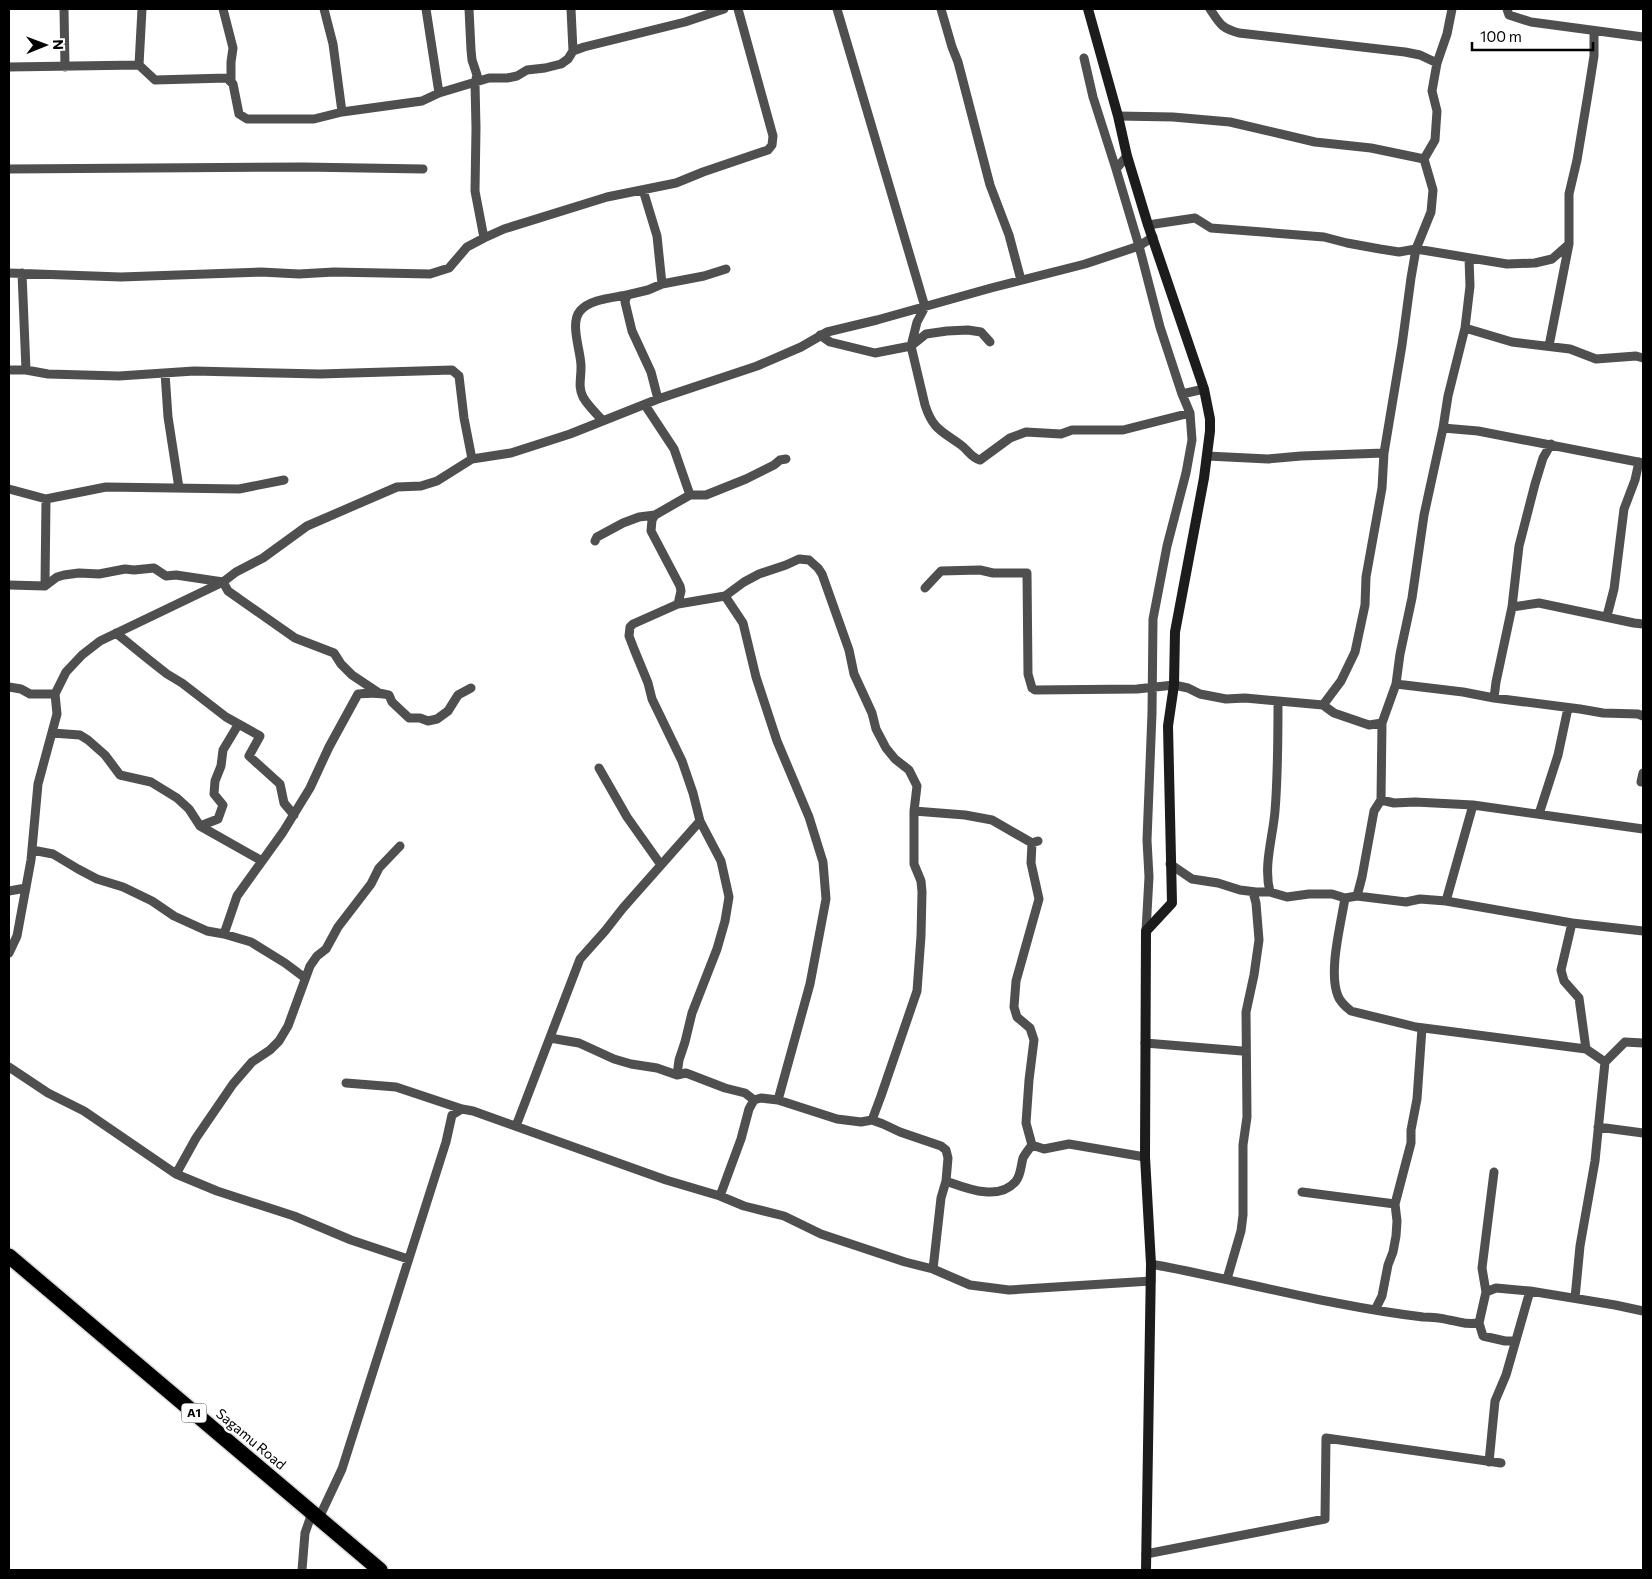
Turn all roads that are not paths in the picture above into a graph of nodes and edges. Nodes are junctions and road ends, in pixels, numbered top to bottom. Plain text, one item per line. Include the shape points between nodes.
1 (64, 9) edge
2 (142, 9) edge
3 (223, 9) edge
4 (324, 9) edge
5 (426, 9) edge
6 (469, 9) edge
7 (571, 9) edge
8 (724, 9) edge
9 (738, 9) edge
10 (837, 9) edge
11 (941, 9) edge
12 (1088, 9) edge
13 (1210, 9) edge
14 (1452, 9) edge
15 (1507, 9) edge
16 (1594, 31) junction
17 (1643, 37) edge
18 (573, 51) junction
19 (1084, 58) dead end
20 (1437, 63) junction
21 (139, 65) junction
22 (9, 67) edge
23 (66, 67) junction
24 (231, 81) junction
25 (475, 83) junction
26 (439, 93) junction
27 (342, 112) junction
28 (1118, 116) junction
29 (1127, 156) junction
30 (1424, 159) junction
31 (9, 169) edge
32 (423, 169) dead end
33 (1116, 169) junction
34 (643, 190) junction
35 (1148, 225) junction
36 (1153, 237) junction
37 (484, 238) junction
38 (1568, 244) junction
39 (1139, 246) junction
40 (1416, 249) junction
41 (1468, 258) junction
42 (726, 269) dead end
43 (9, 273) edge
44 (22, 273) junction
45 (1021, 280) junction
46 (662, 284) junction
47 (627, 295) junction
48 (925, 307) junction
49 (1465, 328) junction
50 (820, 335) junction
51 (990, 342) dead end
52 (910, 346) junction
53 (1549, 346) junction
54 (1643, 358) edge
55 (9, 370) edge
56 (26, 370) junction
57 (165, 373) junction
58 (1204, 389) junction
59 (1182, 394) junction
60 (658, 399) junction
61 (645, 405) junction
62 (1190, 412) junction
63 (603, 421) junction
64 (1443, 428) junction
65 (1551, 444) junction
66 (1384, 452) junction
67 (1206, 456) junction
68 (472, 459) junction
69 (786, 459) dead end
70 (1641, 463) edge
71 (284, 480) dead end
72 (179, 488) junction
73 (9, 489) edge
74 (690, 495) junction
75 (46, 499) junction
76 (655, 516) junction
77 (595, 541) dead end
78 (222, 582) junction
79 (9, 585) edge
80 (45, 586) junction
81 (925, 588) dead end
82 (725, 596) junction
83 (678, 604) junction
84 (1512, 608) junction
85 (1607, 616) junction
86 (1643, 624) edge
87 (116, 633) junction
88 (1396, 684) junction
89 (1174, 685) junction
90 (9, 687) edge
91 (1152, 687) junction
92 (471, 688) dead end
93 (379, 693) junction
94 (56, 694) junction
95 (1494, 698) junction
96 (1278, 702) junction
97 (1323, 705) junction
98 (1568, 708) junction
99 (1643, 716) edge
100 (1382, 723) junction
101 (238, 725) junction
102 (52, 733) junction
103 (599, 768) dead end
104 (1381, 800) junction
105 (1473, 805) junction
106 (914, 811) junction
107 (1539, 814) junction
108 (294, 815) junction
109 (700, 821) junction
110 (200, 826) junction
111 (1643, 830) edge
112 (400, 846) dead end
113 (32, 850) junction
114 (262, 861) junction
115 (1170, 864) junction
116 (661, 865) junction
117 (26, 888) junction
118 (9, 891) edge
119 (1253, 892) junction
120 (1270, 892) junction
121 (1357, 896) junction
122 (1345, 898) junction
123 (1446, 901) junction
124 (1572, 923) junction
125 (1146, 931) junction
126 (1643, 931) edge
127 (224, 934) junction
128 (9, 953) edge
129 (305, 978) junction
130 (1422, 1028) junction
131 (550, 1038) junction
132 (1145, 1043) junction
133 (1643, 1043) edge
134 (1586, 1049) junction
135 (1246, 1050) junction
136 (1605, 1062) junction
137 (9, 1067) edge
138 (677, 1075) junction
139 (346, 1083) dead end
140 (754, 1100) junction
141 (778, 1100) junction
142 (462, 1109) junction
143 (872, 1120) junction
144 (516, 1126) junction
145 (1598, 1127) junction
146 (1643, 1133) edge
147 (1032, 1145) junction
148 (1145, 1157) junction
149 (1494, 1172) dead end
150 (176, 1174) junction
151 (946, 1180) junction
152 (1302, 1192) dead end
153 (720, 1196) junction
154 (1395, 1204) junction
155 (9, 1256) edge
156 (408, 1259) junction
157 (1151, 1264) junction
158 (933, 1269) junction
159 (1227, 1279) junction
160 (1150, 1281) junction
161 (1530, 1291) junction
162 (1486, 1292) junction
163 (1575, 1298) junction
164 (1375, 1310) junction
165 (1643, 1312) edge
166 (1479, 1323) junction
167 (1515, 1341) junction
168 (1489, 1462) junction
169 (1501, 1464) dead end
170 (315, 1515) junction
171 (1146, 1554) junction
172 (302, 1570) edge
173 (380, 1570) edge
174 (1146, 1570) edge

1 - 23 street
2 - 21 street
3 - 24 street via 233,48
4 - 27 street via 334,44
5 - 26 street
6 - 25 street via 472,60 477,75
7 - 18 street
8 - 18 street
9 - 34 street via 774,136 772,145 768,150 676,183
10 - 48 street
11 - 45 street via 990,185 1009,235
12 - 28 street
13 - 20 street via 1227,30 1239,33 1405,52
14 - 20 street
15 - 16 street via 1514,18
16 - 17 street
16 - 38 street via 1594,56 1569,194
18 - 25 street via 561,64
19 - 33 street
20 - 30 street via 1432,91 1437,111 1435,140
21 - 23 street
21 - 24 street via 155,80 228,78
22 - 23 street
24 - 27 street via 239,114 247,119 314,119
25 - 26 street
25 - 37 street via 475,191
26 - 27 street via 422,101
28 - 29 street
28 - 30 street via 1230,122 1315,142 1371,148
29 - 33 street
29 - 35 street
30 - 40 street via 1433,190 1431,212
31 - 32 street
33 - 39 street
34 - 37 street via 600,199
34 - 46 street via 657,236
35 - 36 street
35 - 40 street via 1195,218 1211,228 1324,237 1399,252
36 - 39 street
36 - 58 street
37 - 44 street via 466,247 449,268 430,274 262,272 121,277
38 - 41 street via 1552,259 1535,263 1507,264
38 - 53 street
39 - 45 street
39 - 59 street
40 - 41 street
40 - 66 street
41 - 49 street via 1470,286
42 - 46 street
43 - 44 street
44 - 56 street
45 - 48 street
46 - 47 street
47 - 60 street via 625,302 632,331 651,372
47 - 63 street via 594,303 577,316 580,387 584,399
48 - 50 street
48 - 52 street
49 - 53 street via 1512,342
49 - 64 street
50 - 52 street via 830,342 875,353
50 - 60 street via 757,366
51 - 52 street via 981,332 947,331 926,334
52 - 62 street via 925,405 934,426 980,460 1010,438 1026,432 1060,434 1072,430 1123,430
53 - 54 street via 1596,359
55 - 56 street
56 - 57 street via 48,374 119,376
57 - 68 street via 320,374 452,370 459,376
57 - 72 street
58 - 59 street
58 - 67 street via 1210,419
59 - 62 street
60 - 61 street
61 - 63 street
61 - 74 street via 674,449
62 - 91 street via 1192,440 1153,619
63 - 68 street via 511,453
64 - 65 street
64 - 88 street via 1424,515
65 - 70 street
65 - 84 street via 1535,484 1519,546
66 - 67 street via 1268,459
66 - 97 street via 1382,488 1358,641 1341,681
67 - 89 street via 1175,632
68 - 78 street via 437,481 421,486 397,487 307,526 263,558
69 - 74 street via 706,495
70 - 85 street via 1624,509 1614,589
71 - 72 street via 239,489
72 - 75 street via 106,487
73 - 75 street
74 - 76 street
75 - 80 street
76 - 77 street via 623,523 597,536
76 - 83 street via 651,531 680,586
78 - 80 street via 166,576 154,568 64,575
78 - 87 street
78 - 93 street via 228,591 295,638 334,653 340,664
79 - 80 street
81 - 91 street via 941,571 1027,573 1028,674 1033,689
82 - 83 street
82 - 106 street via 759,574 799,559 809,560 818,568 880,738 895,759 909,770 917,786
82 - 141 street via 743,623 777,741 809,817 823,862 826,899 810,984
83 - 109 street via 633,624 629,636 652,698 682,761
84 - 85 street via 1539,603
84 - 95 street
85 - 86 street
87 - 94 street via 82,655 66,672
87 - 101 street
88 - 95 street
88 - 100 street
89 - 91 street
89 - 96 street via 1226,700 1245,698
89 - 115 street via 1168,726
90 - 94 street via 30,694
91 - 125 street
92 - 93 street via 458,695 448,711 432,721 409,718 389,695
93 - 108 street via 358,694
94 - 102 street via 57,714
95 - 98 street
96 - 97 street
96 - 120 street via 1278,765 1268,860
97 - 100 street via 1369,725
98 - 99 street
98 - 107 street via 1558,755
100 - 104 street
101 - 108 street via 260,736 249,756 280,784 284,803
101 - 110 street via 223,750 215,781 214,794 223,805 218,819
102 - 110 street via 88,740 120,775 151,782 164,789 189,809
102 - 113 street via 38,784
103 - 116 street via 627,817
104 - 105 street
104 - 121 street via 1374,811
105 - 107 street
105 - 123 street
106 - 143 street via 914,864 922,892 917,991
106 - 147 street via 992,820 1035,842 1031,863 1040,899 1016,981 1014,1007 1017,1017 1030,1028 1034,1040 1026,1123
107 - 111 street
108 - 114 street
109 - 116 street
109 - 138 street via 721,861 729,897 717,949 698,993
110 - 114 street
112 - 129 street via 379,868 372,884 338,927 326,949 317,956
113 - 117 street
113 - 127 street via 53,854 97,879 124,887 152,901 174,916 207,931
114 - 127 street via 237,896
115 - 119 street via 1192,878
115 - 125 street via 1172,903
116 - 131 street via 580,959
117 - 118 street
117 - 128 street via 17,936
119 - 120 street
119 - 135 street via 1259,940 1246,1012
120 - 122 street via 1287,896 1332,894
121 - 122 street
121 - 123 street via 1406,902 1420,899
122 - 130 street via 1334,977 1338,996 1351,1011
123 - 124 street
124 - 126 street
124 - 134 street via 1561,970 1564,981 1579,998
125 - 132 street
127 - 129 street via 251,942
129 - 150 street via 288,1026 279,1041 252,1062 234,1084 196,1138
130 - 134 street
130 - 154 street via 1417,1099
131 - 138 street via 579,1043 614,1059
131 - 144 street
132 - 135 street
132 - 148 street
133 - 136 street via 1625,1042
134 - 136 street
135 - 159 street via 1243,1215
136 - 145 street
137 - 150 street via 48,1093 84,1111
138 - 140 street via 686,1073 745,1093
139 - 142 street via 396,1087
140 - 141 street
140 - 153 street
141 - 143 street via 837,1119
142 - 144 street
142 - 156 street via 452,1116
143 - 151 street via 946,1150
144 - 153 street
145 - 146 street
145 - 163 street
147 - 148 street via 1044,1149 1069,1144
147 - 151 street via 1024,1157 1018,1180 1008,1188 992,1192 973,1190
148 - 157 street
149 - 162 street via 1482,1268
150 - 156 street
151 - 158 street
152 - 154 street
153 - 158 street via 784,1216 821,1234
154 - 164 street via 1398,1221 1394,1252
155 - 170 highway, Sagamu Road / A1
156 - 170 street via 342,1469
157 - 159 street
157 - 160 street
158 - 160 street via 970,1285 1009,1290
159 - 164 street
160 - 171 street
161 - 162 street via 1496,1288
161 - 163 street
161 - 167 street
162 - 166 street
163 - 165 street
164 - 166 street via 1452,1320 1460,1324
166 - 167 street via 1484,1336
167 - 168 street via 1495,1401
168 - 169 street
168 - 171 street via 1326,1438 1325,1519
170 - 172 street via 305,1534
170 - 173 highway, Sagamu Road / A1
171 - 174 street

